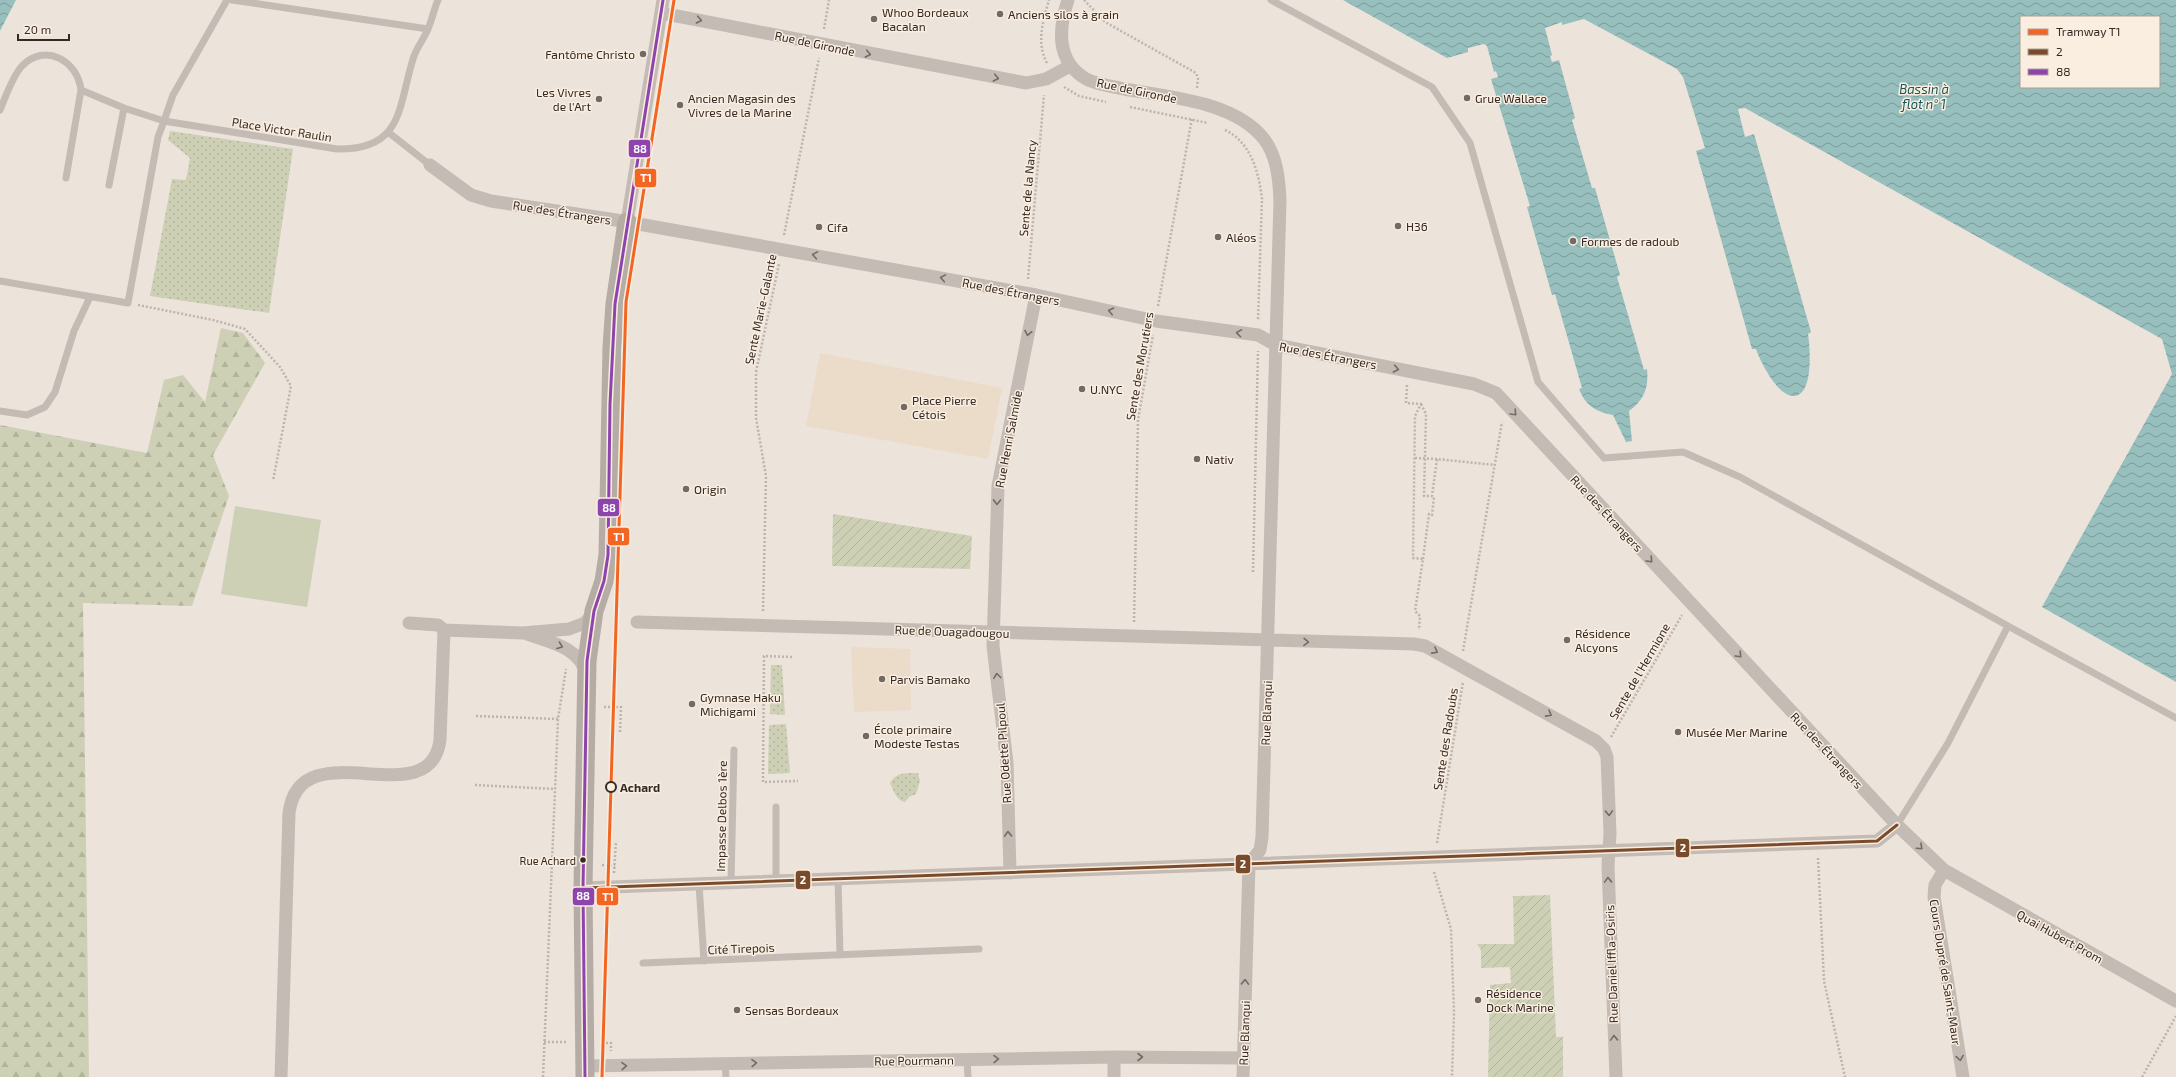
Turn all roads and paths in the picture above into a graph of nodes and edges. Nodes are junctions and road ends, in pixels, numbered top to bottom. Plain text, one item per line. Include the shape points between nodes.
1 (228, 0) edge
2 (232, 0) edge
3 (438, 0) edge
4 (663, 0) edge
5 (829, 0) edge
6 (1049, 0) edge
7 (1068, 0) edge
8 (1084, 0) edge
9 (1271, 0) edge
10 (661, 13) junction
11 (428, 29) junction
12 (821, 45) junction
13 (1070, 66) junction
14 (1053, 75) junction
15 (1039, 82) junction
16 (81, 90) junction
17 (1195, 102) junction
18 (1108, 103) dead end
19 (1124, 106) dead end
20 (124, 108) junction
21 (0, 110) edge
22 (1192, 119) junction
23 (164, 121) junction
24 (1212, 124) dead end
25 (1223, 129) dead end
26 (388, 132) junction
27 (430, 165) joint
28 (66, 178) dead end
29 (109, 185) dead end
30 (627, 222) junction
31 (782, 249) junction
32 (0, 281) edge
33 (1036, 295) junction
34 (90, 297) junction
35 (128, 303) junction
36 (1156, 321) junction
37 (1258, 335) junction
38 (1276, 345) junction
39 (1407, 371) junction
40 (1505, 403) junction
41 (1421, 404) junction
42 (0, 411) edge
43 (1415, 458) junction
44 (1425, 458) junction
45 (1437, 459) junction
46 (1495, 465) junction
47 (273, 482) dead end
48 (1432, 496) junction
49 (1423, 560) junction
50 (1253, 578) dead end
51 (1689, 602) junction
52 (594, 611) junction
53 (637, 622) dead end
54 (409, 623) dead end
55 (762, 626) junction
56 (2008, 626) junction
57 (444, 630) junction
58 (523, 633) junction
59 (993, 633) junction
60 (1133, 637) junction
61 (1267, 641) junction
62 (1418, 645) junction
63 (568, 650) junction
64 (792, 656) dead end
65 (1463, 666) junction
66 (587, 678) junction
67 (476, 716) dead end
68 (2176, 718) edge
69 (558, 719) junction
70 (1604, 749) junction
71 (734, 750) dead end
72 (798, 781) dead end
73 (475, 785) dead end
74 (555, 789) junction
75 (776, 807) dead end
76 (1897, 825) junction
77 (616, 841) dead end
78 (1818, 843) junction
79 (1608, 851) junction
80 (1435, 857) junction
81 (1249, 864) junction
82 (1944, 870) junction
83 (1010, 873) junction
84 (838, 879) junction
85 (776, 881) junction
86 (731, 883) junction
87 (699, 884) junction
88 (614, 887) junction
89 (583, 888) junction
90 (979, 949) dead end
91 (840, 955) junction
92 (704, 961) junction
93 (643, 963) dead end
94 (2176, 1001) edge
95 (2176, 1016) edge
96 (1114, 1057) junction
97 (1243, 1058) junction
98 (967, 1059) junction
99 (726, 1064) junction
100 (585, 1072) edge
101 (281, 1077) edge
102 (543, 1077) edge
103 (726, 1077) edge
104 (968, 1077) edge
105 (1114, 1077) edge
106 (1242, 1077) edge
107 (1452, 1077) edge
108 (1616, 1077) edge
109 (1845, 1077) edge
110 (1963, 1077) edge
111 (2142, 1077) edge

1 - 23 lane via 173,95
2 - 11 lane
3 - 11 lane, Place Victor Raulin
4 - 10 street
5 - 12 path, Sente Marie-Galante
6 - 14 path via 1040,38 1045,60
7 - 13 street via 1061,21 1061,37
8 - 17 path, Sente des Morutiers via 1105,22 1196,73 1198,78
9 - 56 lane via 1432,88 1470,143 1538,382 1604,458 1683,452 1740,477
10 -> 12 street, Rue de Gironde
10 - 30 street
11 - 26 lane, Place Victor Raulin via 413,57 399,114
12 -> 15 street, Rue de Gironde via 1026,84
12 - 31 path, Sente Marie-Galante
13 - 14 street, Rue de Gironde
13 - 17 street, Rue de Gironde via 1083,78 1104,85
14 - 15 street, Rue de Gironde
14 - 18 path via 1063,86 1079,96
15 - 33 path, Sente de la Nancy via 1044,91 1027,286
16 - 20 lane, Place Victor Raulin
16 - 21 lane via 78,75 69,64 61,58 39,56 29,60 17,72
16 - 28 lane
17 - 22 path, Sente des Morutiers
17 - 38 street, Rue de Gironde via 1235,116 1253,127 1264,139 1276,164 1280,200
19 - 22 path
20 - 23 lane, Place Victor Raulin
20 - 29 lane
22 - 24 path
22 - 36 path, Sente des Morutiers
23 - 26 lane, Place Victor Raulin via 337,149 355,149 374,144
23 - 35 lane via 158,137
25 - 37 path via 1239,141 1250,154 1260,179 1262,199
26 - 27 lane
27 - 30 street, Rue des Étrangers via 471,195 491,201
30 - 31 street, Rue des Étrangers
30 - 52 street via 615,304 612,347 608,556 604,581
33 -> 31 street, Rue des Étrangers
31 - 55 path, Sente Marie-Galante via 756,372 756,418 766,476
32 - 34 lane
36 -> 33 street, Rue des Étrangers
33 -> 59 street, Rue Henri Salmide via 998,486
34 - 35 lane
34 - 42 lane via 74,331 55,392 45,407 27,415
35 - 47 path via 245,329 280,367 291,386
37 -> 36 street, Rue des Étrangers
36 - 60 path, Sente des Morutiers via 1138,420
37 - 38 street, Rue des Étrangers
37 - 50 path
38 -> 39 street, Rue des Étrangers
38 - 61 street, Rue Blanqui
39 - 40 street, Rue des Étrangers via 1474,384 1496,393
39 - 41 path via 1406,403
40 - 46 path, Sente des Radoubs
40 -> 51 street, Rue des Étrangers
41 - 43 path via 1415,416
41 - 44 path via 1426,414
43 - 44 path
43 - 49 path via 1413,558
44 - 45 path
44 - 48 path via 1424,496
45 - 46 path
45 - 48 path
46 - 65 path, Sente des Radoubs
48 - 49 path via 1432,515 1429,514
49 - 62 path via 1415,611 1420,616
51 - 70 path, Sente de l'Hermione
51 -> 76 street, Rue des Étrangers
52 - 58 street via 585,623 576,628
52 - 66 street
53 - 55 street, Rue de Ouagadougou
54 - 57 street via 438,625
55 - 59 street, Rue de Ouagadougou
56 - 68 lane
56 - 76 lane via 1948,743
57 - 58 street
57 - 101 street via 440,740 438,753 430,764 410,774 324,773 307,780 292,798 289,813
58 -> 63 street
59 - 60 street, Rue de Ouagadougou
83 -> 59 street, Rue Odette Pilpoul via 1006,763
60 - 61 street, Rue de Ouagadougou
61 -> 62 street, Rue de Ouagadougou
61 - 81 street, Rue Blanqui via 1262,837 1260,850
62 -> 65 street, Rue de Ouagadougou via 1425,646
63 - 66 street via 580,660
63 - 69 path
64 - 72 path via 764,656 763,782
65 -> 70 street, Rue de Ouagadougou via 1596,741
65 - 80 path, Sente des Radoubs
66 - 89 street
67 - 69 path
69 - 74 path
70 -> 79 street, Rue Daniel Iffla-Osiris via 1608,772
71 - 86 lane, Impasse Delbos 1ère
73 - 74 path
74 - 102 path
75 - 85 lane
76 - 78 street via 1877,841
76 -> 82 street, Rue des Étrangers
77 - 88 path
78 - 79 street
78 - 109 path via 1824,981
79 - 80 street
108 -> 79 street, Rue Daniel Iffla-Osiris
80 - 81 street
80 - 107 path, Sente des Radoubs via 1434,872 1451,930 1454,1012
81 - 83 street
97 -> 81 street, Rue Blanqui
82 - 94 street, Quai Hubert Prom
82 -> 110 street, Cours Dupré de Saint-Maur via 1935,885 1934,897
83 - 84 street
84 - 85 street
84 - 91 lane
85 - 86 street
86 - 87 street
87 - 88 street
87 - 92 lane
88 - 89 street
89 - 100 street
90 - 91 lane, Cité Tirepois
91 - 92 lane, Cité Tirepois
92 - 93 lane, Cité Tirepois
95 - 111 path
96 -> 97 street, Rue Pourmann
98 -> 96 street, Rue Pourmann
96 - 105 street
97 - 106 street, Rue Blanqui
99 -> 98 street, Rue Pourmann
98 - 104 lane
100 -> 99 street, Rue Pourmann
99 - 103 lane

